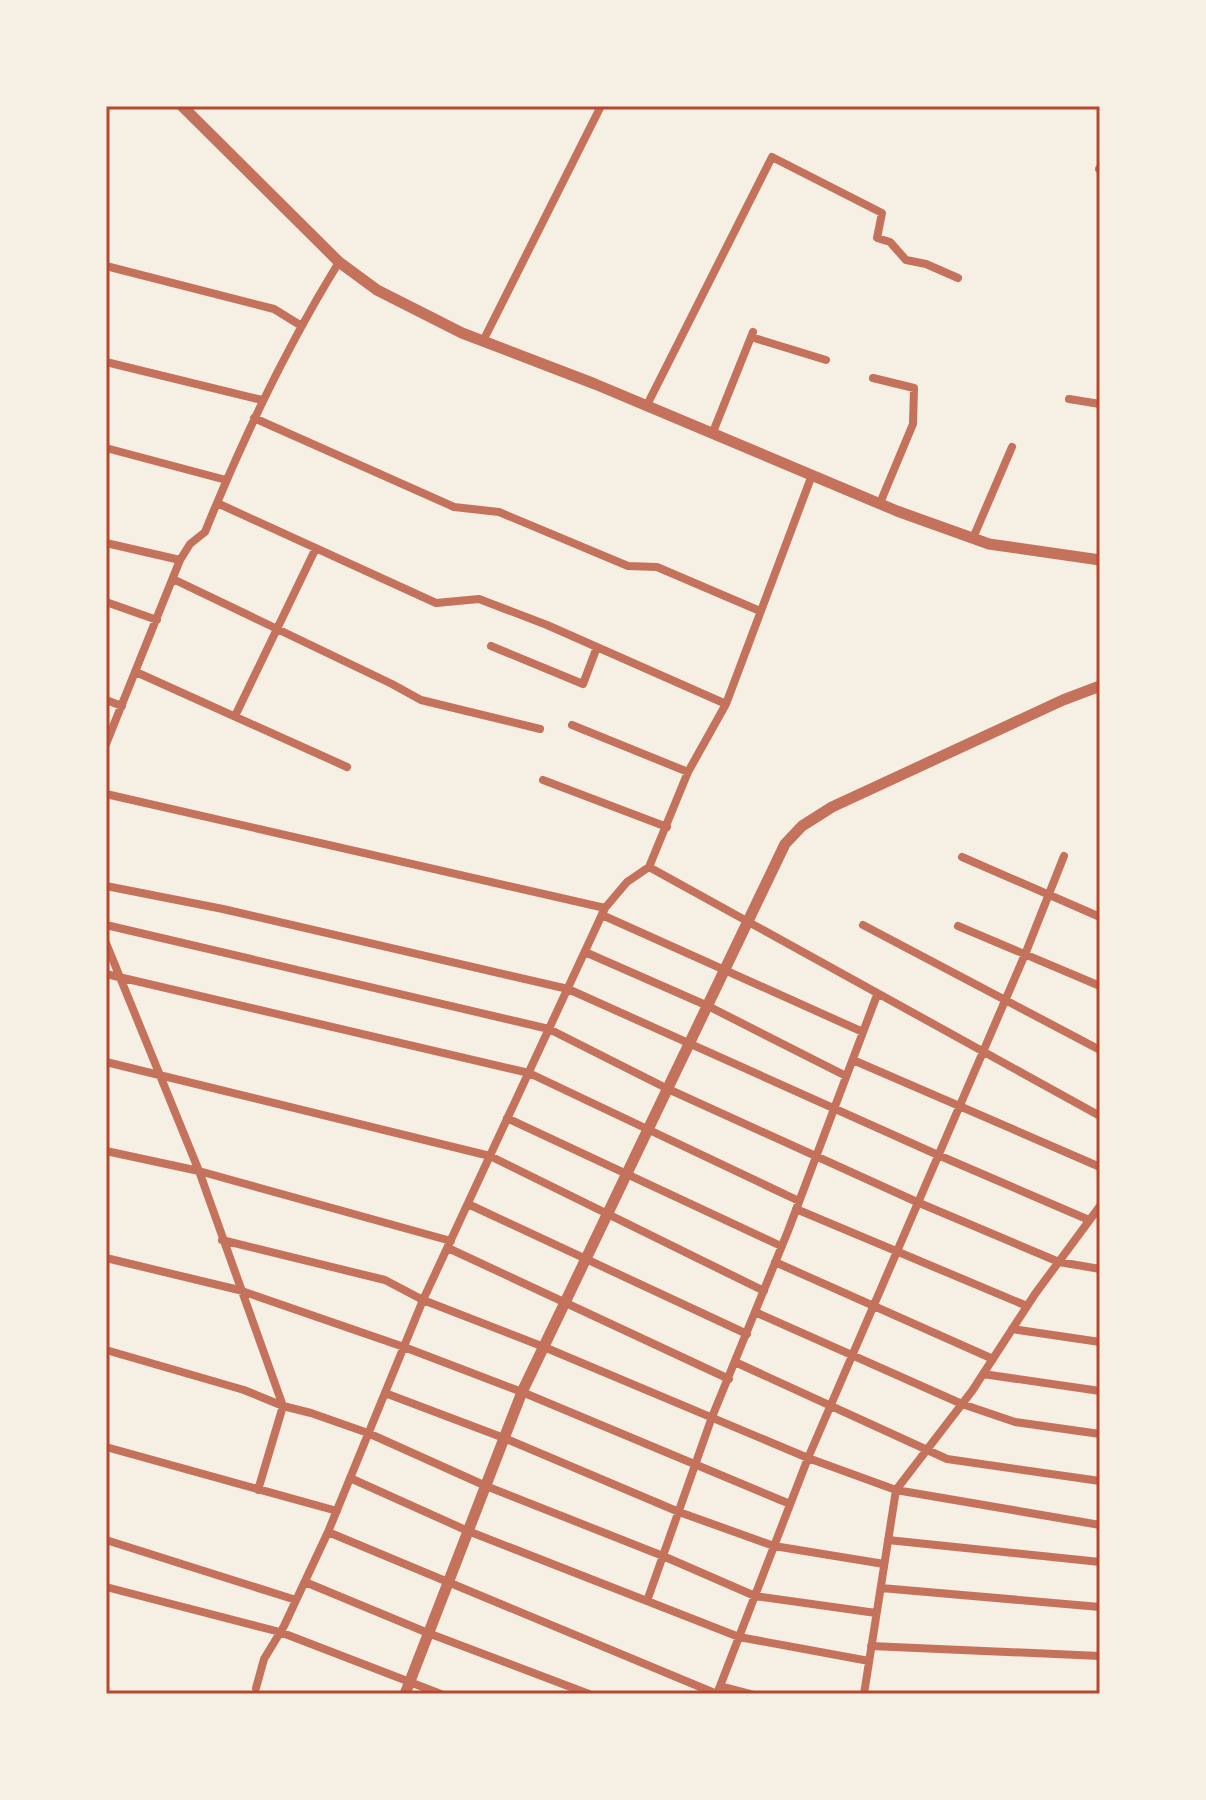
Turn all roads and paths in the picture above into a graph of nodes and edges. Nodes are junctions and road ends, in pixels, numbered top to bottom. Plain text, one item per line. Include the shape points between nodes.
1 (182, 106) edge
2 (601, 106) edge
3 (339, 262) junction
4 (106, 266) edge
5 (958, 278) dead end
6 (300, 325) junction
7 (483, 341) junction
8 (826, 360) dead end
9 (106, 362) edge
10 (873, 378) dead end
11 (1069, 399) dead end
12 (262, 400) junction
13 (1100, 404) edge
14 (647, 405) junction
15 (254, 418) junction
16 (713, 432) junction
17 (1012, 447) dead end
18 (106, 448) edge
19 (812, 475) junction
20 (226, 480) junction
21 (217, 503) junction
22 (880, 503) junction
23 (973, 538) junction
24 (106, 543) edge
25 (316, 548) junction
26 (180, 560) junction
27 (1100, 560) edge
28 (173, 579) junction
29 (106, 602) edge
30 (760, 611) junction
31 (157, 620) junction
32 (277, 629) junction
33 (491, 646) dead end
34 (597, 647) junction
35 (136, 672) junction
36 (1100, 686) edge
37 (106, 700) edge
38 (726, 704) junction
39 (122, 706) junction
40 (235, 716) junction
41 (572, 725) dead end
42 (540, 729) dead end
43 (106, 744) edge
44 (347, 767) dead end
45 (688, 772) junction
46 (543, 780) dead end
47 (106, 794) edge
48 (667, 827) junction
49 (1064, 856) dead end
50 (962, 857) dead end
51 (649, 867) junction
52 (106, 886) edge
53 (1049, 894) junction
54 (604, 911) junction
55 (1100, 917) edge
56 (748, 923) junction
57 (106, 925) edge
58 (863, 925) dead end
59 (958, 926) dead end
60 (106, 943) edge
61 (585, 952) junction
62 (1026, 952) junction
63 (725, 970) junction
64 (106, 974) edge
65 (119, 976) junction
66 (1100, 986) edge
67 (568, 989) junction
68 (877, 995) junction
69 (1005, 999) junction
70 (708, 1006) junction
71 (549, 1029) junction
72 (863, 1032) junction
73 (690, 1043) junction
74 (1100, 1050) edge
75 (982, 1052) junction
76 (853, 1060) junction
77 (106, 1062) edge
78 (159, 1073) junction
79 (529, 1073) junction
80 (846, 1076) junction
81 (668, 1089) junction
82 (959, 1105) junction
83 (834, 1107) junction
84 (1100, 1116) edge
85 (507, 1118) junction
86 (649, 1129) junction
87 (106, 1151) edge
88 (938, 1155) junction
89 (490, 1156) junction
90 (815, 1157) junction
91 (1100, 1167) edge
92 (199, 1171) junction
93 (628, 1173) junction
94 (917, 1202) junction
95 (468, 1204) junction
96 (797, 1205) junction
97 (1100, 1206) edge
98 (609, 1213) junction
99 (1089, 1220) junction
100 (222, 1240) junction
101 (449, 1244) junction
102 (781, 1246) junction
103 (896, 1251) junction
104 (106, 1258) edge
105 (586, 1260) junction
106 (775, 1262) junction
107 (1059, 1262) junction
108 (1100, 1269) edge
109 (239, 1290) junction
110 (764, 1291) junction
111 (423, 1300) junction
112 (565, 1304) junction
113 (874, 1305) junction
114 (1027, 1306) junction
115 (755, 1312) junction
116 (1012, 1329) junction
117 (747, 1334) junction
118 (1100, 1342) edge
119 (404, 1347) junction
120 (544, 1347) junction
121 (106, 1350) edge
122 (852, 1355) junction
123 (993, 1359) junction
124 (735, 1362) junction
125 (983, 1374) junction
126 (729, 1379) junction
127 (1100, 1391) edge
128 (522, 1392) junction
129 (385, 1393) junction
130 (962, 1404) junction
131 (831, 1405) junction
132 (283, 1406) junction
133 (712, 1417) junction
134 (368, 1433) junction
135 (1100, 1434) edge
136 (504, 1438) junction
137 (106, 1447) edge
138 (926, 1449) junction
139 (808, 1458) junction
140 (695, 1466) junction
141 (350, 1478) junction
142 (1100, 1481) edge
143 (486, 1486) junction
144 (258, 1490) junction
145 (896, 1490) junction
146 (790, 1504) junction
147 (337, 1511) junction
148 (679, 1512) junction
149 (1100, 1525) edge
150 (468, 1531) junction
151 (328, 1532) junction
152 (106, 1540) edge
153 (888, 1540) junction
154 (774, 1546) junction
155 (663, 1556) junction
156 (1100, 1562) edge
157 (884, 1564) junction
158 (305, 1582) junction
159 (448, 1582) junction
160 (106, 1587) edge
161 (881, 1588) junction
162 (755, 1596) junction
163 (296, 1600) junction
164 (647, 1601) junction
165 (1100, 1607) edge
166 (876, 1613) junction
167 (280, 1632) junction
168 (428, 1633) junction
169 (739, 1637) junction
170 (871, 1646) junction
171 (1100, 1656) edge
172 (869, 1661) junction
173 (410, 1681) junction
174 (256, 1688) dead end
175 (718, 1691) edge
176 (405, 1694) edge
177 (441, 1694) edge
178 (589, 1694) edge
179 (751, 1694) edge
180 (864, 1694) edge

1 - 3 street
2 - 7 street
3 - 6 street
3 - 7 street via 377,290
4 - 6 street via 274,309
5 - 14 street via 906,260 890,242 877,238 882,213 772,157
6 - 12 street
7 - 14 street
8 - 16 street via 752,335
9 - 12 street
10 - 22 street via 914,388 913,424
11 - 13 street
12 - 15 street
14 - 16 street
15 - 20 street
15 - 30 street via 454,507 499,512 628,566 657,567
16 - 19 street
17 - 23 street
18 - 20 street
19 - 22 street
19 - 30 street
20 - 21 street
21 - 25 street
21 - 26 street via 205,532
22 - 23 street
23 - 27 street
24 - 26 street
25 - 32 street
25 - 34 street via 436,603 479,599
26 - 28 street
28 - 31 street
28 - 32 street
29 - 31 street
30 - 38 street
31 - 35 street
32 - 40 street
32 - 42 street via 421,700
33 - 34 street via 583,684
34 - 38 street
35 - 39 street
35 - 40 street
36 - 56 street via 802,826 785,844
37 - 39 street
38 - 45 street
39 - 43 street
40 - 44 street
41 - 45 street
45 - 48 street
46 - 48 street
47 - 54 street
48 - 51 street
49 - 53 street
50 - 53 street
51 - 54 street via 627,882
51 - 56 street
52 - 67 street
53 - 55 street
53 - 62 street
54 - 61 street
54 - 63 street
56 - 63 street
56 - 68 street
57 - 71 street
58 - 69 street
59 - 62 street
60 - 65 street
61 - 67 street
61 - 70 street
62 - 66 street
62 - 69 street
63 - 70 street
63 - 72 street
64 - 65 street
65 - 78 street
65 - 79 street
67 - 71 street
67 - 73 street
68 - 72 street
68 - 75 street
69 - 74 street
69 - 75 street
70 - 73 street
70 - 80 street
71 - 79 street
71 - 81 street
72 - 76 street
73 - 81 street
73 - 83 street
75 - 82 street
75 - 84 street
76 - 80 street
76 - 82 street
77 - 78 street
78 - 89 street
78 - 92 street
79 - 85 street
79 - 86 street
80 - 83 street
81 - 86 street
81 - 90 street
82 - 88 street
82 - 91 street
83 - 88 street
83 - 90 street
85 - 89 street
85 - 93 street
86 - 93 street
86 - 96 street
87 - 92 street
88 - 94 street
88 - 99 street
89 - 95 street
89 - 98 street
90 - 94 street
90 - 96 street
92 - 100 street
92 - 101 street
93 - 98 street
93 - 102 street
94 - 103 street
94 - 107 street
95 - 101 street
95 - 105 street
96 - 102 street
96 - 103 street
97 - 99 street
98 - 105 street
98 - 110 street
99 - 107 street
100 - 109 street
100 - 111 street via 385,1280
101 - 111 street
101 - 112 street
102 - 106 street
103 - 113 street
103 - 114 street
104 - 109 street
105 - 112 street
105 - 117 street
106 - 110 street
106 - 113 street
107 - 108 street
107 - 114 street
109 - 119 street
109 - 132 street
110 - 115 street
111 - 119 street
111 - 120 street
112 - 120 street
112 - 126 street
113 - 122 street
113 - 123 street
114 - 116 street
115 - 117 street
115 - 122 street
116 - 118 street
116 - 123 street
117 - 124 street
119 - 128 street
119 - 129 street
120 - 128 street
120 - 133 street
121 - 132 street
122 - 130 street
122 - 131 street
123 - 125 street
124 - 126 street
124 - 131 street
125 - 127 street
125 - 130 street
126 - 133 street
128 - 136 street
128 - 140 street
129 - 134 street
129 - 136 street
130 - 135 street via 1015,1422
130 - 138 street
131 - 138 street
131 - 139 street
132 - 134 street
132 - 144 street
133 - 139 street
133 - 140 street
134 - 141 street
134 - 143 street
136 - 143 street
136 - 148 street
137 - 144 street
138 - 142 street via 947,1459
138 - 145 street
139 - 145 street
139 - 146 street
140 - 146 street
140 - 148 street
141 - 147 street
141 - 150 street
143 - 150 street
143 - 155 street
144 - 147 street
145 - 149 street
145 - 153 street
146 - 154 street
147 - 151 street
148 - 154 street
148 - 155 street
150 - 159 street
150 - 164 street
151 - 158 street
151 - 159 street
152 - 163 street
153 - 156 street
153 - 157 street
154 - 157 street
154 - 162 street
155 - 162 street
155 - 164 street
157 - 161 street
158 - 163 street
158 - 168 street
159 - 168 street
159 - 175 street
160 - 167 street
161 - 165 street
161 - 166 street
162 - 166 street
162 - 169 street
163 - 167 street
164 - 169 street
166 - 170 street
167 - 173 street
167 - 174 street via 264,1659
168 - 173 street
168 - 178 street
169 - 172 street
169 - 175 street
170 - 171 street
170 - 172 street
172 - 180 street
173 - 176 street
173 - 177 street
175 - 179 street

